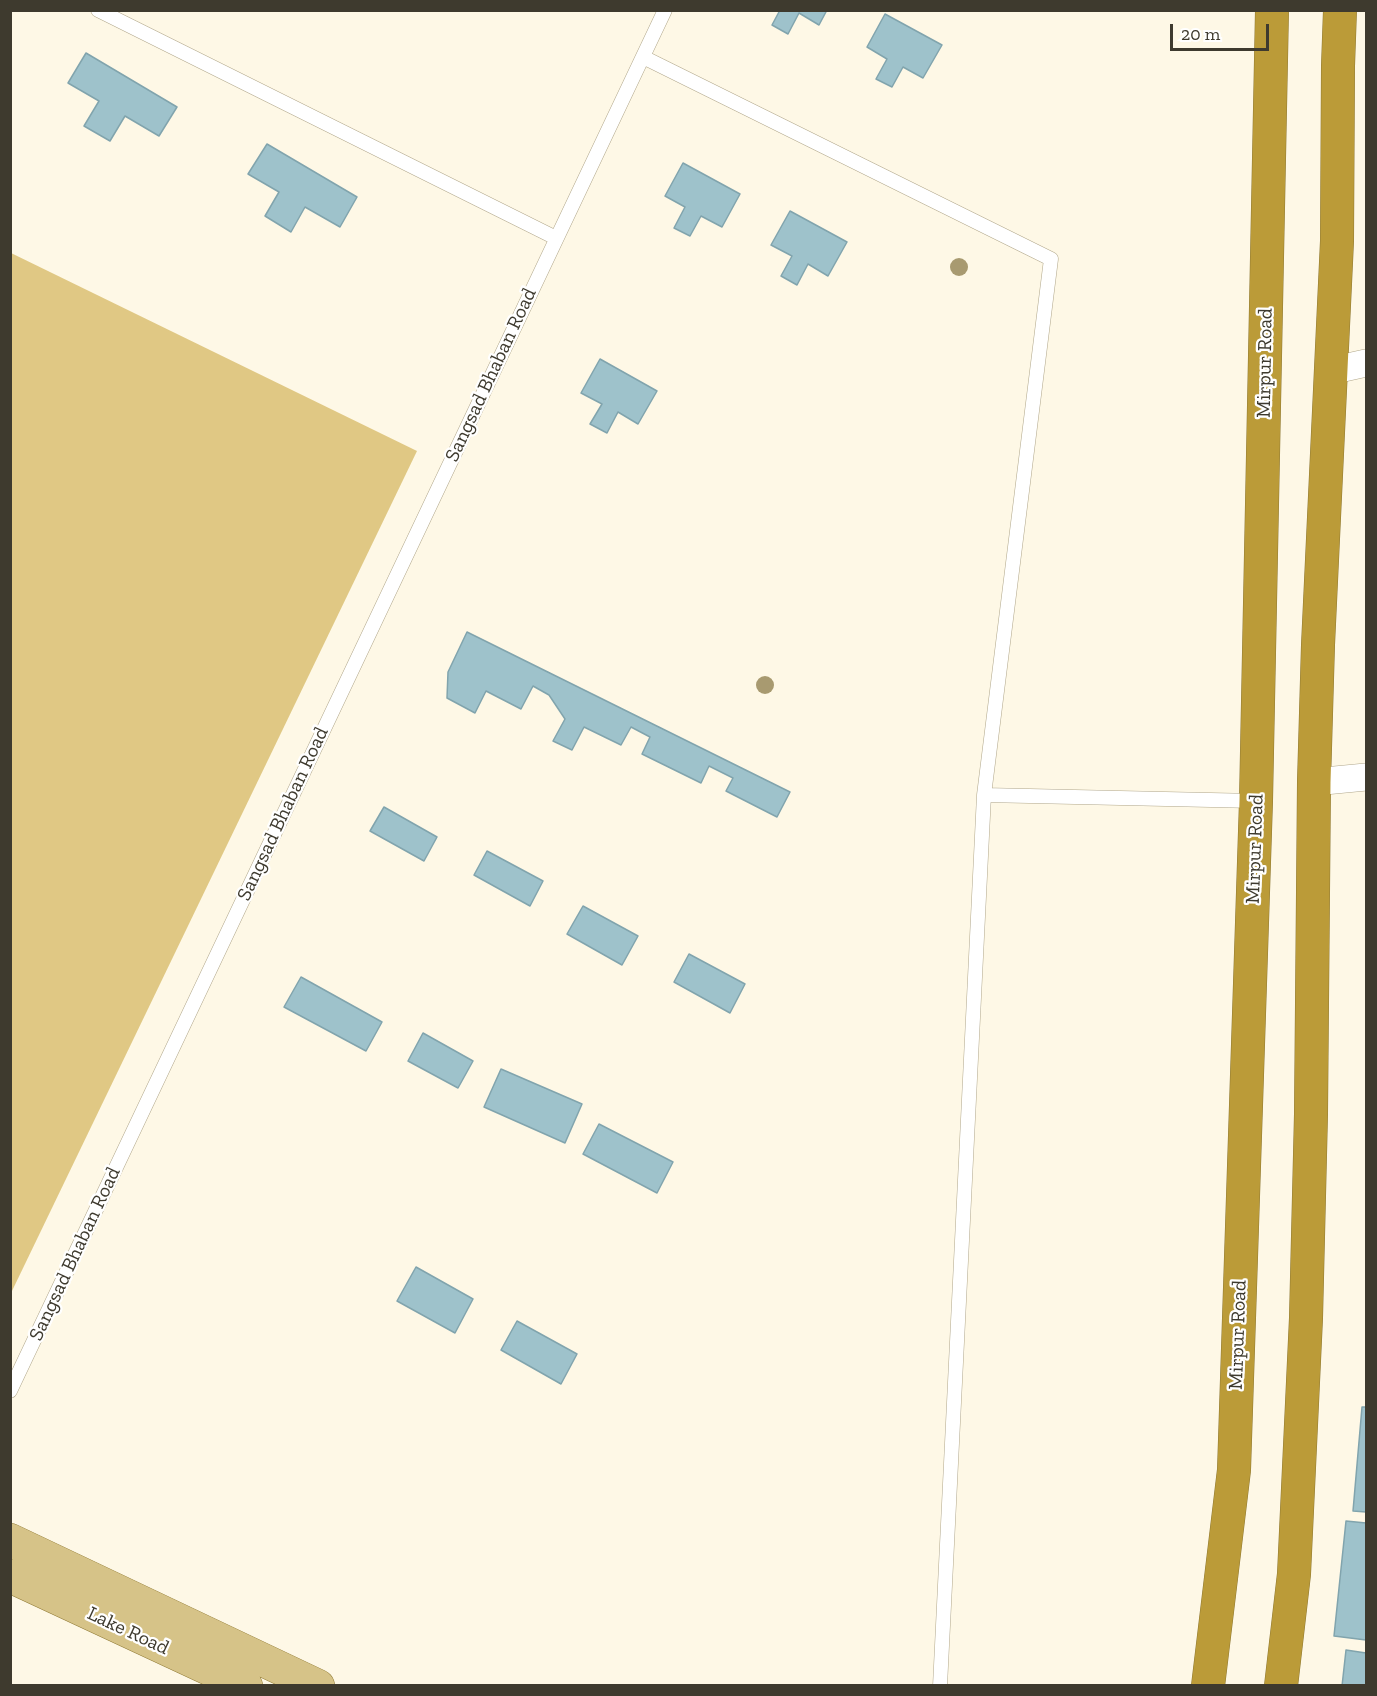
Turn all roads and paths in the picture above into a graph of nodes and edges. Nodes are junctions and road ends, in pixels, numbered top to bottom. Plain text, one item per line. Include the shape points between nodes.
1 (98, 10) edge
2 (665, 10) edge
3 (1272, 10) edge
4 (1340, 10) edge
5 (643, 57) junction
6 (556, 237) junction
7 (1366, 363) edge
8 (1330, 371) junction
9 (1366, 777) edge
10 (1314, 782) junction
11 (984, 795) junction
12 (1256, 801) junction
13 (10, 1391) edge
14 (10, 1540) edge
15 (10, 1576) edge
16 (246, 1686) edge
17 (318, 1686) edge
18 (940, 1686) edge
19 (1208, 1686) edge
20 (1281, 1686) edge

1 - 6 lane
2 - 5 lane, Sangsad Bhaban Road
3 - 12 highway, Mirpur Road
4 - 8 highway via 1337,241
5 - 6 lane, Sangsad Bhaban Road
5 - 11 lane via 1051,259
6 - 13 lane, Sangsad Bhaban Road
7 - 8 street
8 - 10 highway
9 - 10 street
10 - 20 highway via 1306,1318 1294,1574
11 - 12 lane
11 - 18 lane
12 - 19 highway, Mirpur Road via 1234,1470
14 - 17 main road
15 - 16 main road, Lake Road

